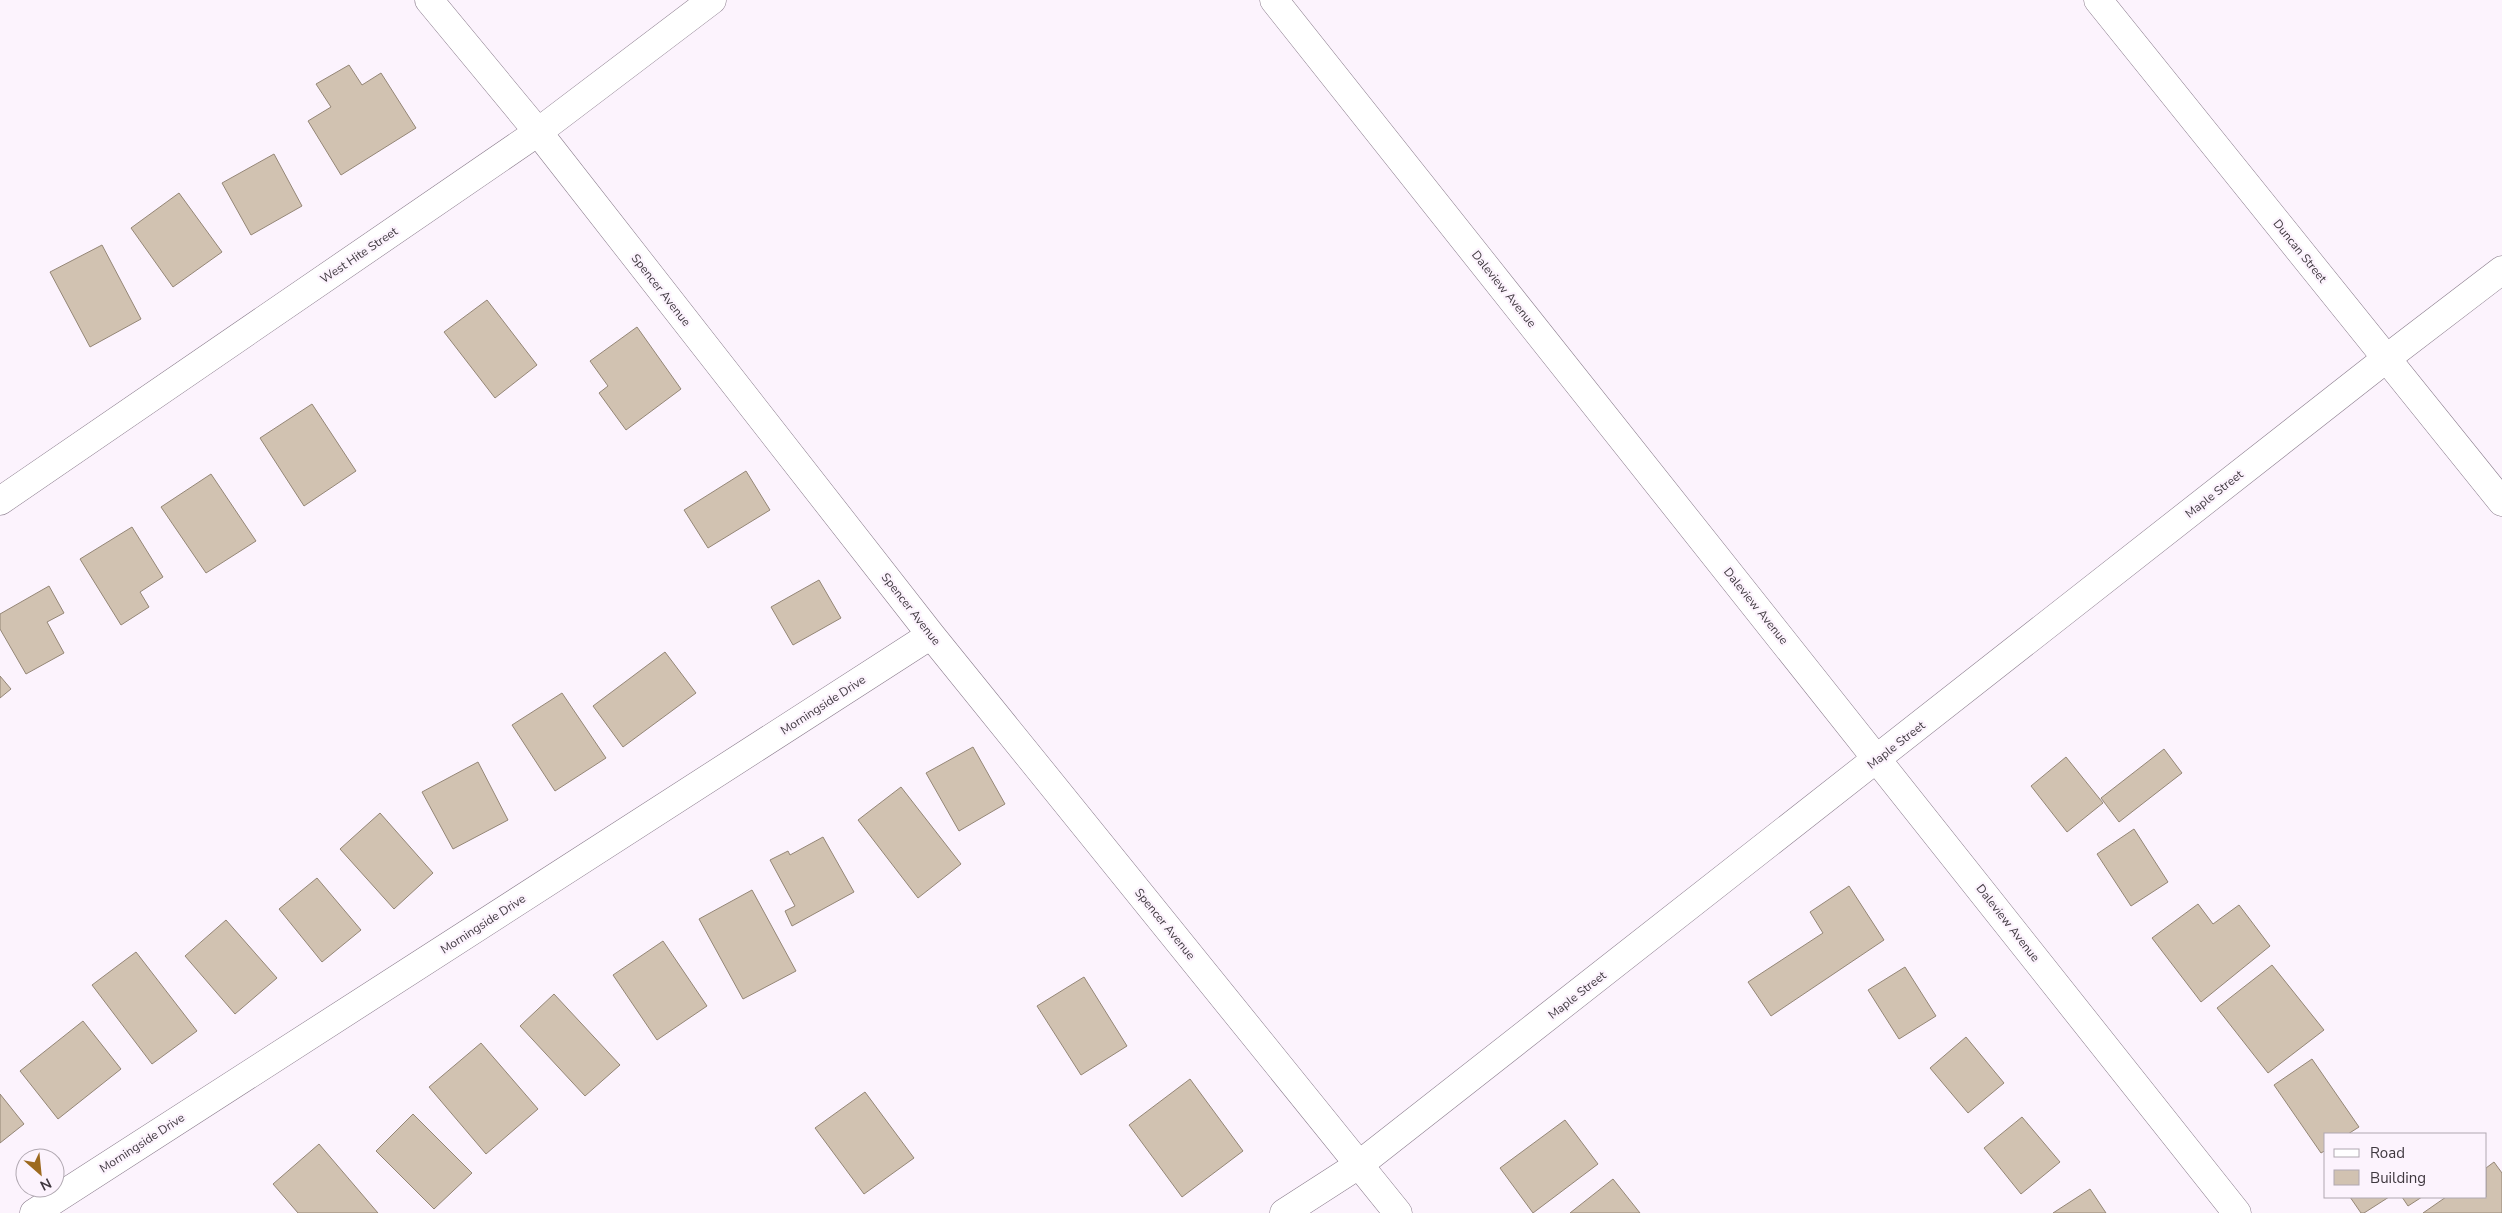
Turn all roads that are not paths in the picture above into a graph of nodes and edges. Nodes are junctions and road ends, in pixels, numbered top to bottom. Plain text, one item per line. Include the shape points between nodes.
1 (429, 0) edge
2 (712, 0) edge
3 (1274, 0) edge
4 (2098, 0) edge
5 (538, 132) junction
6 (2502, 270) edge
7 (2386, 358) junction
8 (0, 501) edge
9 (2502, 502) edge
10 (931, 635) junction
11 (1878, 759) junction
12 (1360, 1164) junction
13 (34, 1213) edge
14 (1284, 1213) edge
15 (1398, 1213) edge
16 (2237, 1213) edge

1 - 5 street, Spencer Avenue
2 - 5 street, West Hite Street
3 - 11 street, Daleview Avenue
4 - 7 street, Duncan Street
5 - 8 street, West Hite Street
5 - 10 street, Spencer Avenue
6 - 7 street, Maple Street
7 - 9 street, Duncan Street
7 - 11 street, Maple Street
10 - 12 street, Spencer Avenue
10 - 13 street, Morningside Drive
11 - 12 street, Maple Street
11 - 16 street, Daleview Avenue
12 - 14 street, Maple Street
12 - 15 street, Spencer Avenue

